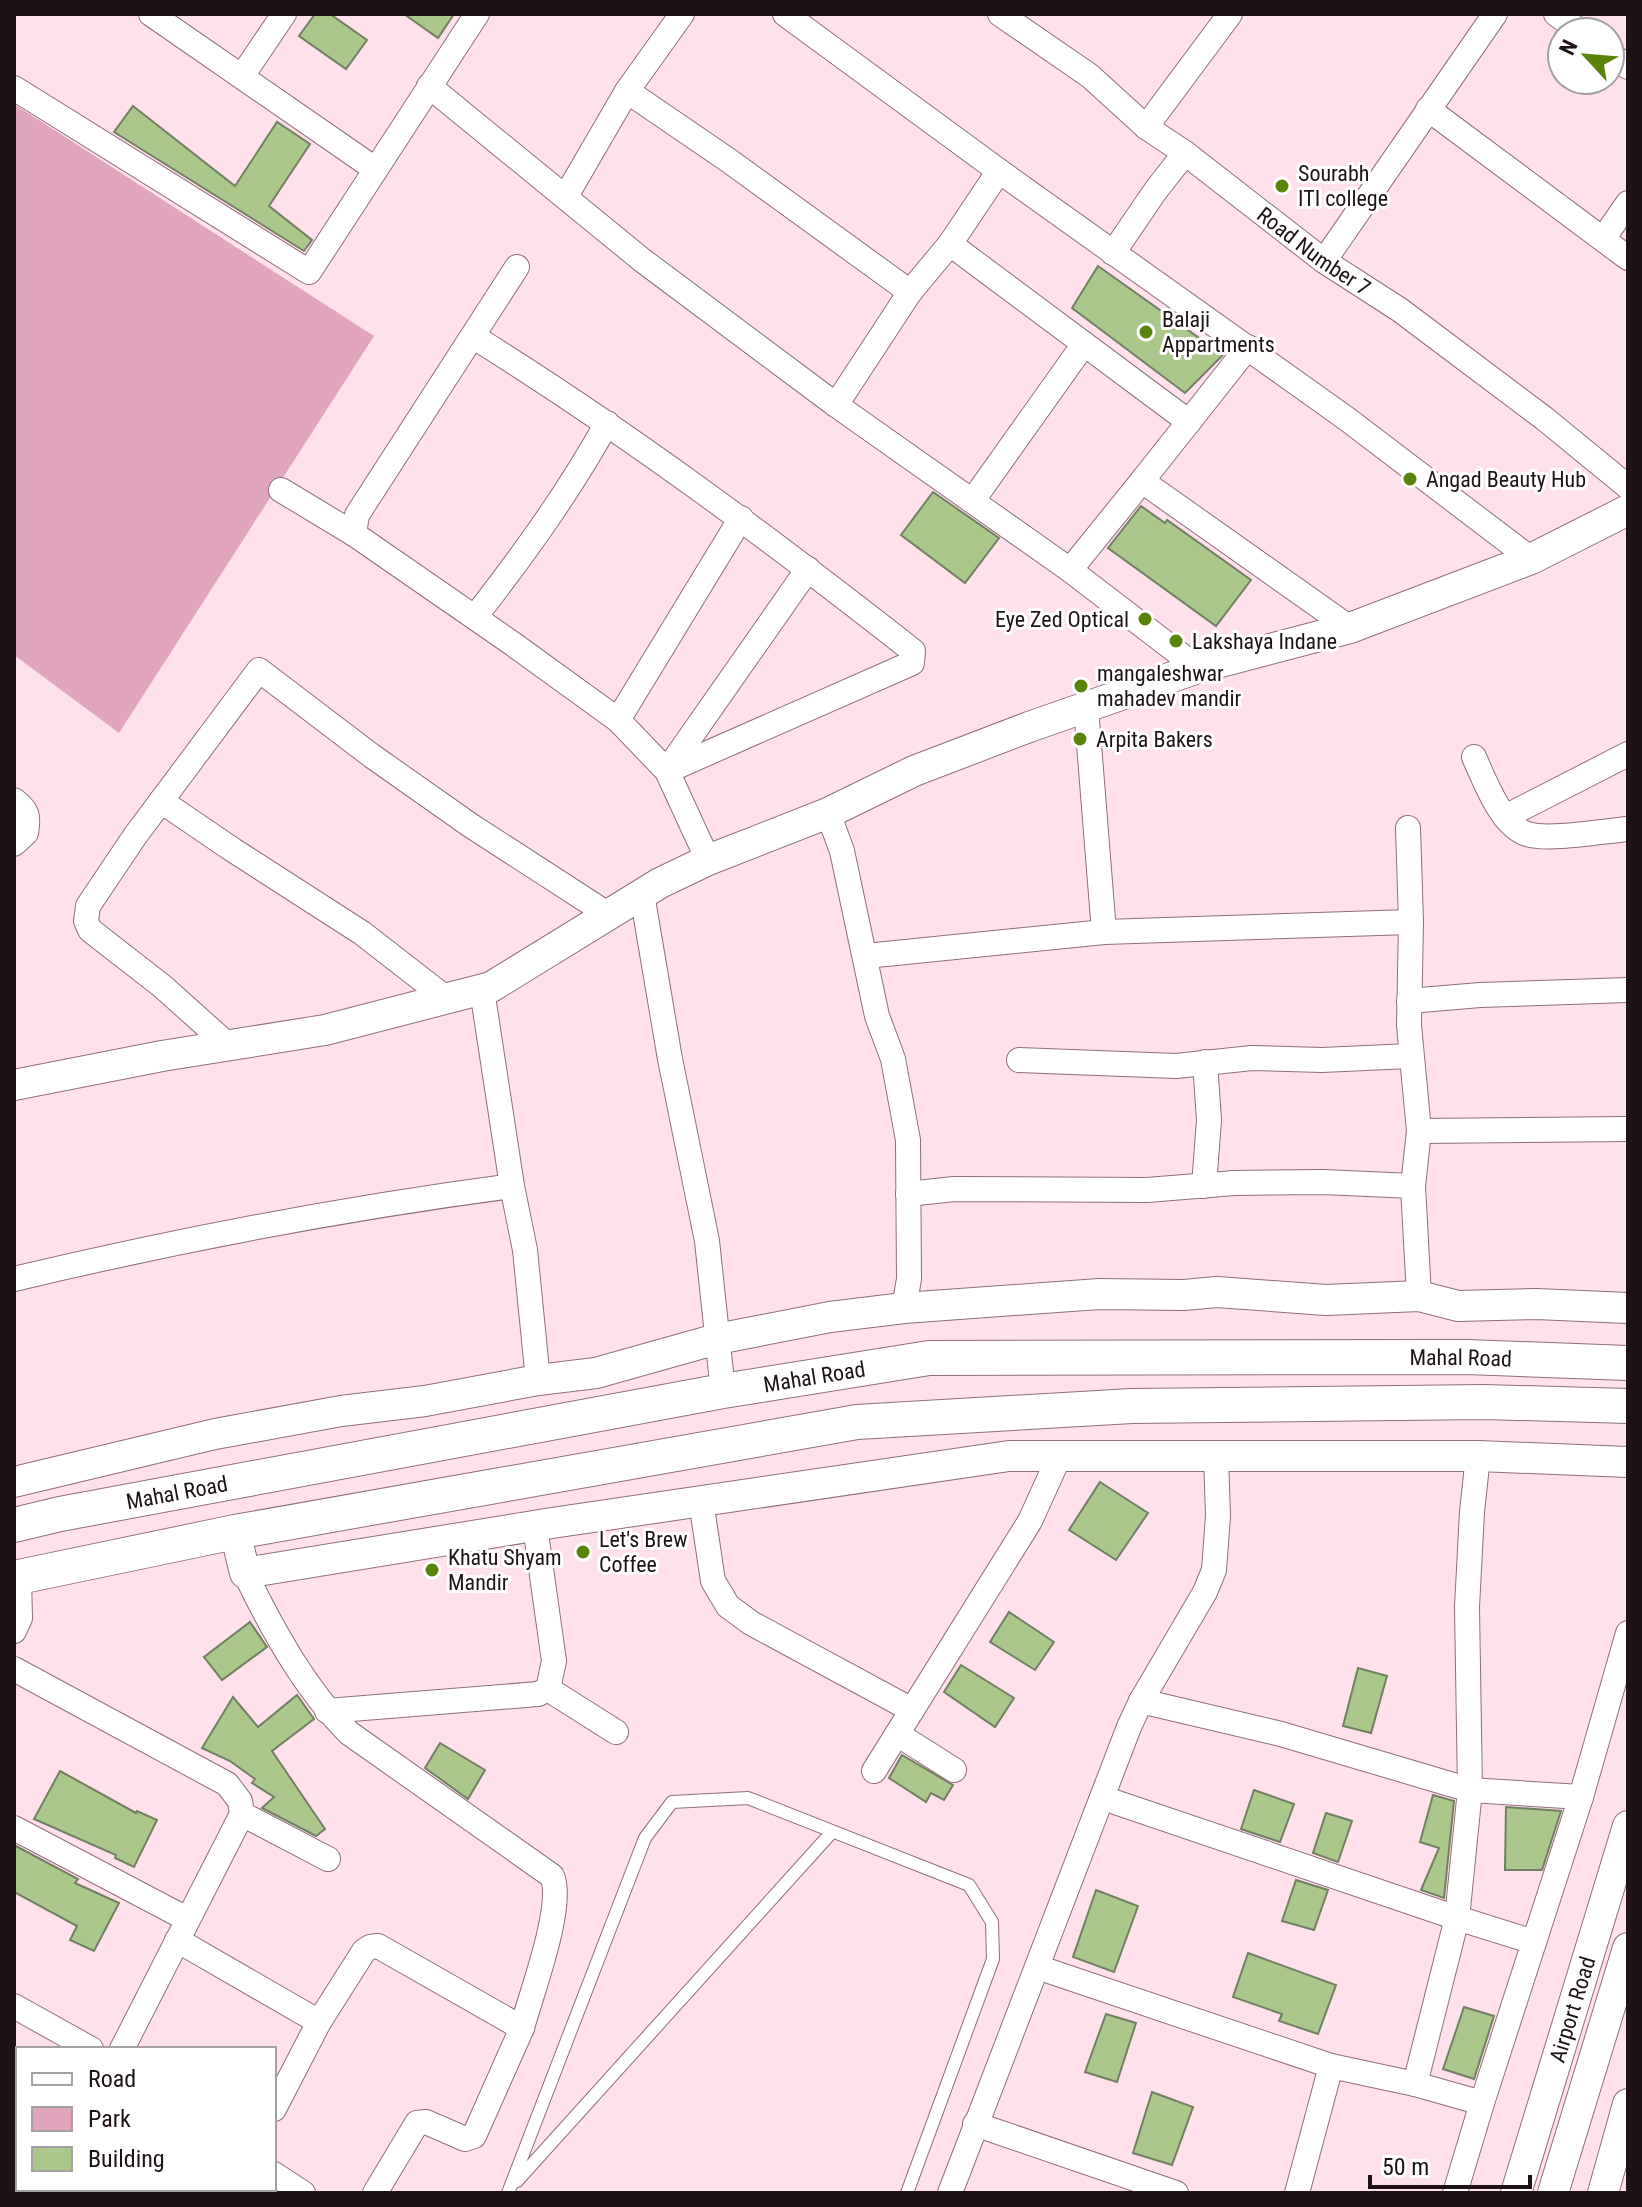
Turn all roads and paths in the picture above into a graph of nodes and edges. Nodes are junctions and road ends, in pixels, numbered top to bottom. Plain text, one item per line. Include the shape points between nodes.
1 (151, 14) edge
2 (284, 14) edge
3 (477, 14) edge
4 (682, 14) edge
5 (785, 14) edge
6 (1000, 14) edge
7 (1230, 14) edge
8 (1495, 14) edge
9 (242, 76) junction
10 (429, 86) junction
11 (14, 88) edge
12 (627, 91) junction
13 (1428, 109) junction
14 (1146, 127) junction
15 (1185, 153) junction
16 (375, 169) junction
17 (999, 171) junction
18 (566, 196) junction
19 (1628, 203) edge
20 (1603, 239) junction
21 (950, 244) junction
22 (1113, 253) junction
23 (1628, 258) edge
24 (1324, 261) junction
25 (517, 267) dead end
26 (910, 292) junction
27 (474, 337) junction
28 (1084, 344) junction
29 (1248, 347) junction
30 (836, 405) junction
31 (1189, 422) junction
32 (607, 423) junction
33 (1142, 481) junction
34 (1628, 487) edge
35 (281, 490) dead end
36 (973, 500) junction
37 (1628, 510) edge
38 (741, 518) junction
39 (354, 534) junction
40 (1531, 559) junction
41 (808, 569) junction
42 (1070, 570) junction
43 (475, 617) junction
44 (1350, 628) junction
45 (1198, 668) junction
46 (1086, 707) junction
47 (618, 720) junction
48 (1628, 754) edge
49 (1474, 757) dead end
50 (667, 771) junction
51 (14, 800) edge
52 (161, 801) junction
53 (828, 813) junction
54 (1505, 817) junction
55 (1408, 828) dead end
56 (1628, 829) edge
57 (14, 844) edge
58 (708, 860) junction
59 (642, 894) junction
60 (609, 915) junction
61 (1411, 922) junction
62 (1104, 932) junction
63 (866, 956) junction
64 (482, 990) junction
65 (1628, 990) edge
66 (447, 999) junction
67 (1409, 1001) junction
68 (229, 1046) junction
69 (1410, 1056) junction
70 (1019, 1060) dead end
71 (1205, 1062) junction
72 (14, 1085) edge
73 (1628, 1129) edge
74 (1419, 1131) junction
75 (512, 1186) junction
76 (1204, 1186) junction
77 (1413, 1186) junction
78 (908, 1194) junction
79 (14, 1279) edge
80 (1419, 1296) junction
81 (904, 1308) junction
82 (1628, 1308) edge
83 (717, 1339) junction
84 (1628, 1363) edge
85 (538, 1380) junction
86 (723, 1391) junction
87 (1628, 1406) edge
88 (1216, 1456) junction
89 (1478, 1456) junction
90 (1059, 1457) junction
91 (1628, 1462) edge
92 (14, 1482) edge
93 (701, 1501) junction
94 (14, 1525) edge
95 (535, 1526) junction
96 (235, 1532) junction
97 (245, 1573) junction
98 (17, 1578) edge
99 (14, 1631) edge
100 (1628, 1633) edge
101 (14, 1669) edge
102 (548, 1689) junction
103 (1141, 1701) junction
104 (912, 1710) junction
105 (327, 1711) junction
106 (616, 1732) dead end
107 (897, 1734) junction
108 (954, 1770) dead end
109 (874, 1771) dead end
110 (1470, 1790) junction
111 (1581, 1797) junction
112 (1103, 1798) junction
113 (242, 1814) junction
114 (1628, 1826) edge
115 (14, 1828) edge
116 (832, 1832) junction
117 (328, 1859) dead end
118 (1457, 1918) junction
119 (182, 1930) junction
120 (1534, 1942) junction
121 (1628, 1948) edge
122 (1037, 1967) junction
123 (14, 2006) edge
124 (319, 2022) junction
125 (522, 2028) junction
126 (87, 2047) edge
127 (123, 2047) edge
128 (1331, 2066) junction
129 (1415, 2084) junction
130 (1482, 2103) junction
131 (1628, 2104) edge
132 (276, 2105) edge
133 (975, 2124) junction
134 (1624, 2139) edge
135 (276, 2175) edge
136 (509, 2191) edge
137 (303, 2193) edge
138 (375, 2193) edge
139 (907, 2193) edge
140 (950, 2193) edge
141 (1176, 2193) edge
142 (1297, 2193) edge
143 (1455, 2193) edge
144 (1516, 2193) edge
145 (1553, 2193) edge
146 (1603, 2193) edge

1 - 9 street
2 - 9 street
3 - 10 street
4 - 12 street
5 - 17 street
6 - 14 street, Road Number 7 via 1090,76
7 - 14 street
8 - 13 street
9 - 16 street
10 - 16 street
10 - 18 street
11 - 16 street via 309,272
12 - 18 street
12 - 26 street
13 - 20 street
13 - 24 street
14 - 15 street, Road Number 7
15 - 22 street
15 - 24 street, Road Number 7
17 - 21 street
17 - 22 street
18 - 30 street via 642,260
19 - 20 street
20 - 23 street
21 - 26 street
21 - 28 street
22 - 29 street
24 - 34 street, Road Number 7 via 1400,310
25 - 27 street
26 - 30 street
27 - 32 street
27 - 39 street via 357,515
28 - 31 street
28 - 36 street
29 - 31 street
29 - 40 street
30 - 36 street
31 - 33 street
32 - 38 street
32 - 43 street via 579,474
33 - 42 street
33 - 44 street
35 - 39 street
36 - 42 street
37 - 40 street
38 - 41 street
38 - 47 street
39 - 43 street
40 - 44 street
41 - 50 street
41 - 50 street via 913,651 912,663
42 - 45 street
43 - 47 street
44 - 45 street
45 - 46 street
46 - 53 street via 914,771
46 - 62 street
47 - 50 street
48 - 54 street
49 - 54 street
50 - 58 street
51 - 57 street via 29,817 26,833
52 - 60 street via 259,670 384,765
52 - 66 street via 362,933
52 - 68 street via 88,906 86,921 90,930
53 - 58 street
53 - 63 street
54 - 56 street via 1524,834 1544,836
55 - 61 street
58 - 59 street
59 - 60 street
59 - 83 street via 707,1241
60 - 64 street
61 - 62 street
61 - 67 street
62 - 63 street
63 - 78 street via 908,1140
64 - 66 street
64 - 75 street
65 - 67 street
66 - 68 street via 325,1030
67 - 69 street
68 - 72 street
69 - 71 street
69 - 74 street
70 - 71 street via 1176,1066
71 - 76 street via 1209,1120
73 - 74 street
74 - 77 street
75 - 79 street via 318,1216
75 - 85 street via 525,1250
76 - 77 street
76 - 78 street
77 - 80 street
78 - 81 street
80 - 81 street via 1326,1300 1217,1292 1099,1294
80 - 82 street via 1458,1306
81 - 83 street
83 - 85 street via 596,1373
83 - 86 street
84 - 86 main road, Mahal Road via 1467,1357 929,1358
85 - 92 street via 229,1431
86 - 94 main road, Mahal Road
87 - 96 main road, Mahal Road via 1132,1406 857,1422
88 - 89 street
88 - 90 street
88 - 103 street via 1214,1570
89 - 91 street
89 - 110 street via 1467,1607
90 - 93 street via 1009,1456
90 - 104 street via 1030,1521
93 - 95 street
93 - 104 street via 713,1581 728,1606
95 - 97 street
95 - 102 street via 554,1661
96 - 97 street
96 - 98 main road, Mahal Road
97 - 105 street
98 - 99 street via 20,1618
100 - 111 street
101 - 113 street via 227,1784 240,1801
102 - 105 street
102 - 106 street
103 - 110 street via 1281,1734
103 - 112 street
104 - 107 street
105 - 125 street via 349,1733 552,1876 554,1913
107 - 108 street
107 - 109 street
110 - 111 street
110 - 118 street
111 - 120 street
112 - 118 street
112 - 122 street
113 - 117 street
113 - 119 street
114 - 144 street, Airport Road
115 - 119 street
116 - 136 lane
116 - 136 lane via 748,1798 672,1802 645,1838
116 - 139 lane via 969,1885 992,1922 993,1959
118 - 120 street
118 - 129 street
119 - 124 street
119 - 127 street
120 - 130 street
121 - 145 street, Airport Road
122 - 128 street
122 - 133 street
123 - 126 street
124 - 125 street via 364,1951 378,1946
124 - 132 street
125 - 138 street via 474,2136 465,2139 417,2123
128 - 129 street
128 - 142 street
129 - 130 street
130 - 143 street
131 - 134 street
133 - 140 street
133 - 141 street
134 - 146 street
135 - 137 street

